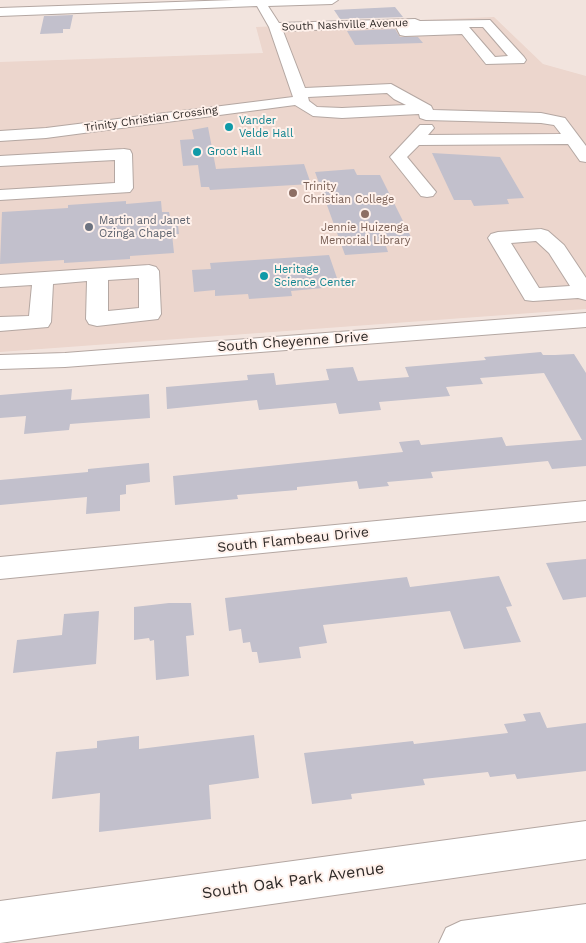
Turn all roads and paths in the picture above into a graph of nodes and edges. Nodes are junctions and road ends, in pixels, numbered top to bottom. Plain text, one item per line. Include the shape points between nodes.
1 (332, 0) edge
2 (260, 1) edge
3 (0, 12) edge
4 (400, 24) junction
5 (276, 28) junction
6 (403, 98) junction
7 (300, 99) junction
8 (426, 117) junction
9 (568, 133) junction
10 (0, 136) edge
11 (413, 140) junction
12 (586, 157) edge
13 (0, 161) edge
14 (427, 192) dead end
15 (0, 195) edge
16 (98, 274) dead end
17 (43, 278) junction
18 (0, 281) edge
19 (585, 293) edge
20 (586, 320) edge
21 (0, 324) edge
22 (0, 362) edge
23 (586, 511) edge
24 (0, 568) edge
25 (586, 840) edge
26 (0, 922) edge
27 (586, 925) edge
28 (461, 943) edge

1 - 2 street
2 - 3 street
2 - 5 street
4 - 4 street, South Nashville Avenue via 416,23 463,27 405,32
4 - 5 street, South Nashville Avenue
5 - 7 street
6 - 7 street
6 - 7 street via 391,88
6 - 8 street
7 - 8 street via 313,111
7 - 10 street, Trinity Christian Crossing via 46,133
8 - 9 street
8 - 9 street via 542,118 559,121
8 - 11 street
9 - 11 street
9 - 12 street
11 - 14 street via 398,156
13 - 15 street via 124,154 124,188
16 - 17 street
17 - 18 street
17 - 21 street via 40,322
19 - 19 street via 533,295 498,238 541,236 557,249
20 - 22 street, South Cheyenne Drive
23 - 24 street, South Flambeau Drive
25 - 26 street, South Oak Park Avenue
27 - 28 street

